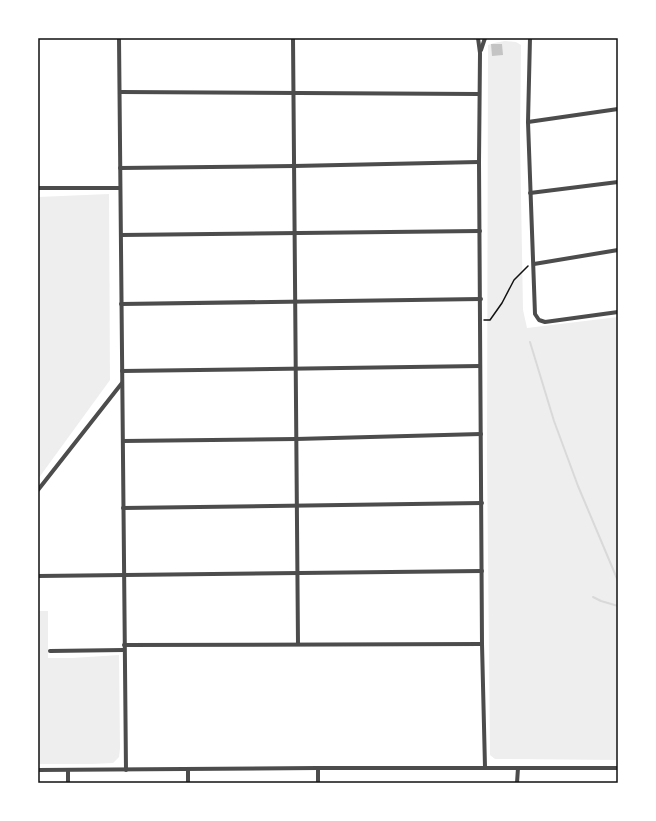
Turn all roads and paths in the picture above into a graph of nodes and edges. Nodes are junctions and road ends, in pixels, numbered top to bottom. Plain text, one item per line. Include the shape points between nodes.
1 (119, 38) edge
2 (293, 38) edge
3 (478, 38) edge
4 (485, 38) edge
5 (527, 38) edge
6 (531, 39) edge
7 (480, 53) junction
8 (120, 92) junction
9 (294, 93) junction
10 (479, 94) junction
11 (618, 109) edge
12 (528, 122) junction
13 (479, 162) junction
14 (294, 166) junction
15 (120, 168) junction
16 (618, 182) edge
17 (38, 188) edge
18 (120, 188) junction
19 (530, 193) junction
20 (480, 231) junction
21 (295, 234) junction
22 (121, 235) junction
23 (618, 250) edge
24 (534, 264) junction
25 (480, 299) junction
26 (295, 302) junction
27 (121, 304) junction
28 (618, 312) edge
29 (480, 320) junction
30 (480, 366) junction
31 (296, 369) junction
32 (122, 371) junction
33 (122, 383) junction
34 (481, 434) junction
35 (296, 439) junction
36 (122, 441) junction
37 (38, 490) edge
38 (482, 502) junction
39 (297, 506) junction
40 (123, 508) junction
41 (298, 572) junction
42 (482, 572) junction
43 (38, 576) edge
44 (124, 576) junction
45 (298, 644) junction
46 (482, 644) junction
47 (124, 648) junction
48 (50, 651) dead end
49 (318, 768) junction
50 (485, 768) junction
51 (518, 768) junction
52 (618, 768) edge
53 (38, 770) edge
54 (68, 770) junction
55 (126, 770) junction
56 (188, 770) junction
57 (68, 783) edge
58 (188, 783) edge
59 (318, 783) edge
60 (517, 783) edge

1 - 8 street
2 - 9 street
3 - 7 street
4 - 7 street
5 - 6 street
6 - 12 street
7 - 10 street
8 - 9 street
8 - 15 street
9 - 10 street
9 - 14 street
10 - 13 street
11 - 12 street
12 - 19 street
13 - 14 street
13 - 20 street
14 - 15 street
14 - 21 street
15 - 18 street
16 - 19 street
17 - 18 street
18 - 22 street
19 - 24 street
20 - 21 street
20 - 25 street
21 - 22 street
21 - 26 street
22 - 27 street
23 - 24 street
24 - 28 street via 535,311 539,320 546,322
24 - 29 path via 526,267 514,280 490,320
25 - 26 street
25 - 29 street
26 - 27 street
26 - 31 street
27 - 32 street
29 - 30 street
30 - 31 street
30 - 34 street
31 - 32 street
31 - 35 street
32 - 33 street
33 - 36 street
33 - 37 street
34 - 35 street
34 - 38 street
35 - 36 street
35 - 39 street
36 - 40 street
38 - 39 street
38 - 42 street
39 - 40 street
39 - 41 street
40 - 44 street
41 - 42 street
41 - 44 street
41 - 45 street
42 - 46 street
43 - 44 street
44 - 47 street
45 - 46 street
45 - 47 street
46 - 50 street
47 - 48 street
47 - 55 street
49 - 50 street
49 - 56 street
49 - 59 street
50 - 51 street
51 - 52 street
51 - 60 street
53 - 54 street
54 - 55 street
54 - 57 street
55 - 56 street
56 - 58 street

